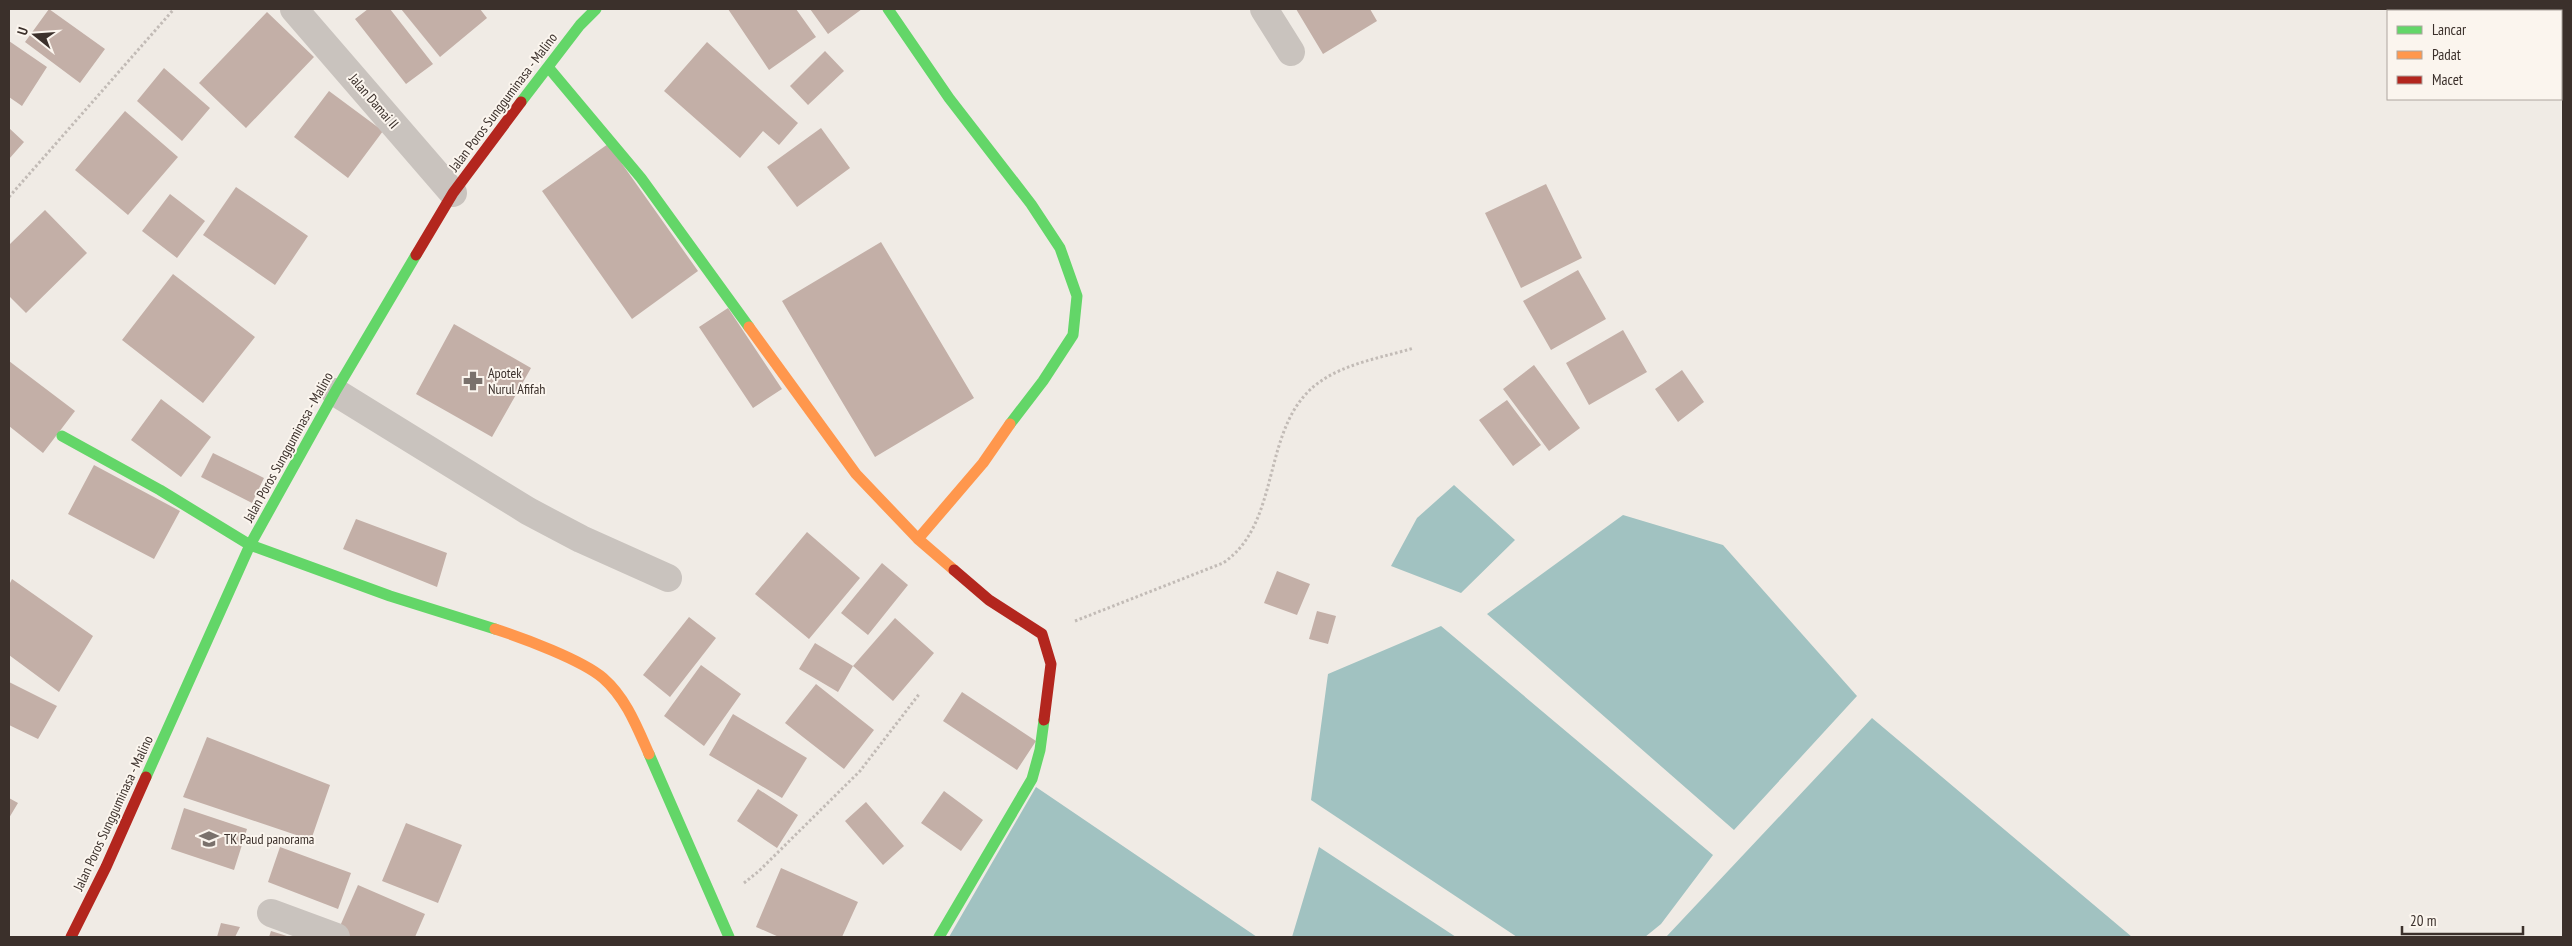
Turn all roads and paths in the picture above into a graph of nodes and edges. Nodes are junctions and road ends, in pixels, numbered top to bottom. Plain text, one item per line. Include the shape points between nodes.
1 (174, 9) edge
2 (294, 9) edge
3 (596, 9) edge
4 (888, 9) edge
5 (1264, 9) edge
6 (1291, 52) dead end
7 (548, 67) junction
8 (453, 193) junction
9 (9, 197) edge
10 (1414, 348) dead end
11 (335, 392) junction
12 (62, 436) dead end
13 (918, 539) junction
14 (250, 546) junction
15 (668, 578) dead end
16 (1042, 634) junction
17 (920, 693) dead end
18 (716, 906) junction
19 (271, 913) dead end
20 (71, 937) edge
21 (336, 937) edge
22 (729, 937) edge
23 (939, 937) edge

1 - 9 path
2 - 8 street, Jalan Damai II
3 - 7 street, Jalan Poros Sungguminasa - Malino
4 - 13 street via 1060,248 1077,296 1073,335 1053,366 983,463
5 - 6 street
7 - 8 street, Jalan Poros Sungguminasa - Malino
7 - 13 street via 642,178 856,474
8 - 11 street, Jalan Poros Sungguminasa - Malino
10 - 16 path via 1341,371 1312,388 1290,416 1252,535 1238,554 1223,563
11 - 14 street, Jalan Poros Sungguminasa - Malino
11 - 15 street via 528,511 580,539
12 - 14 street via 160,490
13 - 16 street via 989,600
14 - 18 street via 390,596 523,638 603,678 623,701 635,722
14 - 20 street, Jalan Poros Sungguminasa - Malino via 106,867
16 - 23 street via 1051,664 1040,750 1032,779
17 - 18 path via 860,771 759,871
18 - 22 street
19 - 21 street

